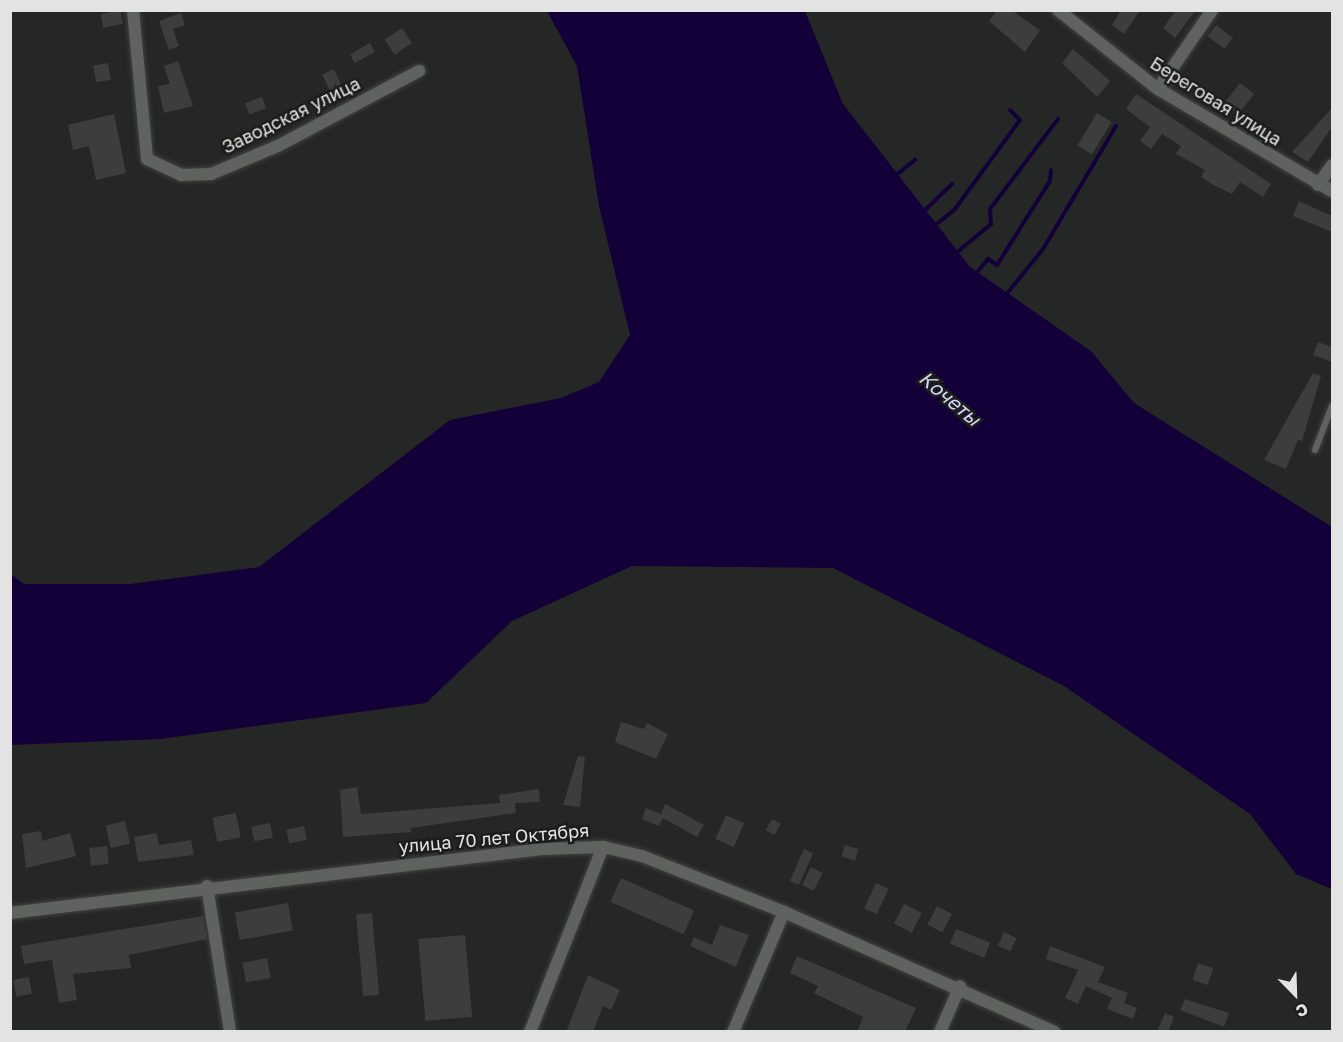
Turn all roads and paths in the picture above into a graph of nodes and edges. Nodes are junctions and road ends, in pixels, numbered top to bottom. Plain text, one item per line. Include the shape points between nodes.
1 (133, 10) edge
2 (1058, 10) edge
3 (1212, 10) edge
4 (419, 71) dead end
5 (1158, 89) junction
6 (1332, 165) edge
7 (1318, 185) junction
8 (1332, 191) edge
9 (1332, 406) edge
10 (1315, 450) dead end
11 (603, 847) junction
12 (207, 886) junction
13 (784, 912) junction
14 (10, 913) edge
15 (960, 986) junction
16 (230, 1032) edge
17 (530, 1032) edge
18 (733, 1032) edge
19 (940, 1032) edge
20 (1055, 1032) edge

1 - 4 street, Заводская улица via 147,159 181,175 210,174 278,146
2 - 5 street, Береговая улица
3 - 5 street
5 - 7 street, Береговая улица
6 - 7 street
7 - 8 street, Береговая улица
9 - 10 lane
11 - 12 street, улица 70 лет Октября via 542,849
11 - 13 street, улица 70 лет Октября via 642,856
11 - 17 street
12 - 14 street, улица 70 лет Октября
12 - 16 street
13 - 15 street, улица 70 лет Октября
13 - 18 street
15 - 19 street
15 - 20 street, улица 70 лет Октября

